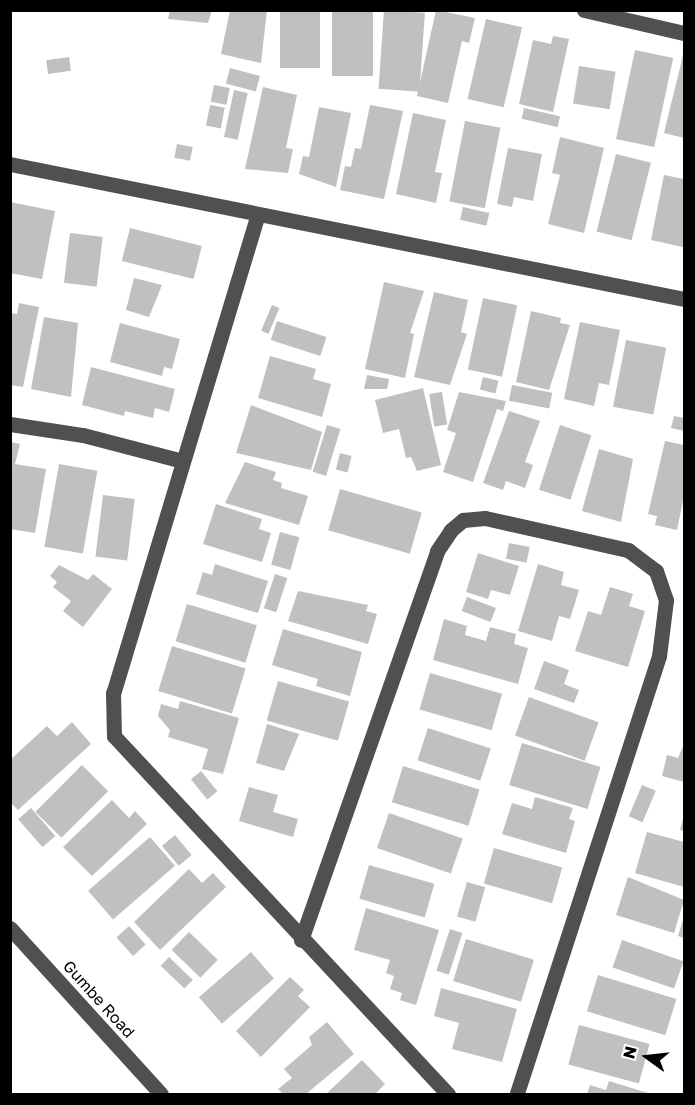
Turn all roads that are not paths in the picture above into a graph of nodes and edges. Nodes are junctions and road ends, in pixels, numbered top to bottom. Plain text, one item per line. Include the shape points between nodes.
1 (584, 10) edge
2 (684, 33) edge
3 (10, 164) edge
4 (256, 217) junction
5 (684, 299) edge
6 (10, 424) edge
7 (183, 461) junction
8 (10, 928) edge
9 (301, 940) junction
10 (161, 1095) edge
11 (448, 1095) edge
12 (518, 1095) edge

1 - 2 street
3 - 4 street
4 - 5 street
4 - 7 street
6 - 7 street via 73,433
7 - 9 street via 113,693 114,736
8 - 10 street, Gumbe Road
9 - 11 street
9 - 12 street via 437,551 451,530 463,520 485,518 628,550 656,571 666,600 659,656

